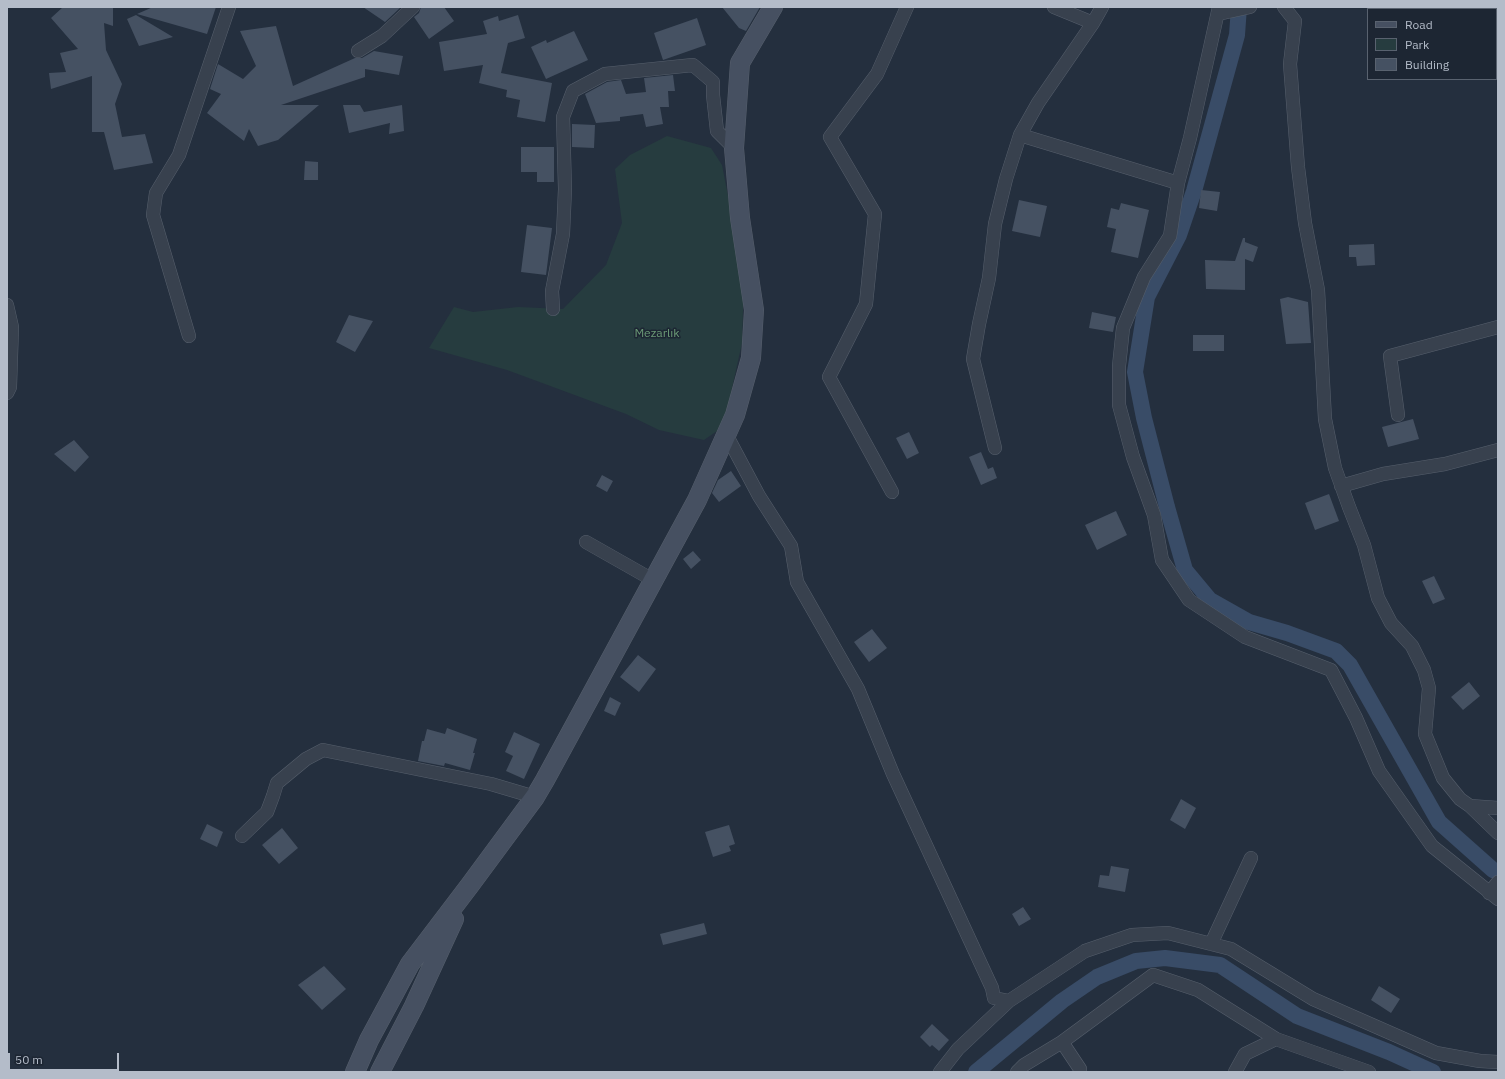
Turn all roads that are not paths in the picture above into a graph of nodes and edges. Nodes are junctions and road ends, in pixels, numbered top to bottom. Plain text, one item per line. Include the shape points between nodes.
1 (229, 7) edge
2 (413, 7) edge
3 (773, 7) edge
4 (907, 7) edge
5 (1054, 7) edge
6 (1102, 7) edge
7 (1249, 7) edge
8 (1284, 7) edge
9 (1223, 11) edge
10 (1093, 23) junction
11 (358, 51) dead end
12 (1020, 135) junction
13 (734, 148) junction
14 (1178, 183) junction
15 (7, 305) edge
16 (553, 309) dead end
17 (1498, 327) edge
18 (190, 336) dead end
19 (7, 393) edge
20 (1398, 414) dead end
21 (726, 434) junction
22 (995, 448) dead end
23 (1498, 450) edge
24 (1341, 486) junction
25 (892, 492) dead end
26 (586, 542) dead end
27 (653, 580) junction
28 (535, 797) junction
29 (1470, 806) junction
30 (1498, 808) edge
31 (1498, 833) edge
32 (242, 836) dead end
33 (1251, 858) dead end
34 (470, 885) junction
35 (1496, 890) edge
36 (1211, 944) junction
37 (1009, 1001) junction
38 (1276, 1039) junction
39 (1062, 1042) junction
40 (1498, 1062) edge
41 (1480, 1066) edge
42 (1080, 1069) dead end
43 (356, 1072) edge
44 (380, 1072) edge
45 (940, 1072) edge
46 (1017, 1072) edge
47 (1235, 1072) edge
48 (1369, 1072) edge

1 - 18 street via 179,156 156,193 153,215
2 - 11 street via 382,36
3 - 13 main road via 740,63
4 - 25 street via 877,74 830,137 875,214 866,304 829,377
5 - 10 street
6 - 10 street
7 - 9 street
8 - 24 street via 1295,21 1290,64 1298,167 1305,223 1318,290 1325,419
9 - 14 street
10 - 12 street via 1038,103
12 - 14 street
12 - 22 street via 995,224 989,278 974,359
13 - 16 street via 717,131 714,82 693,65 605,74 573,91 563,118 563,234 552,292
13 - 21 main road via 740,218 754,310 751,358 735,415
14 - 35 street via 1170,236 1144,277 1123,328 1120,366 1119,405 1133,458 1154,515 1162,560 1189,600 1244,637 1331,670 1379,771 1427,840
15 - 19 street via 12,328 10,387
17 - 20 street via 1390,356
21 - 27 main road via 697,500
21 - 37 street via 759,496 791,546 797,582 858,689 893,774 992,988 994,998
23 - 24 street via 1445,464 1383,474
24 - 29 street via 1364,544 1378,598 1391,623 1412,646 1424,670 1429,688 1425,734 1443,778 1460,799
26 - 27 street
27 - 28 main road
28 - 32 street via 491,784 323,750 306,758 277,783 267,812
28 - 34 main road
29 - 30 street
29 - 31 street
33 - 36 street
34 - 43 main road via 410,964 369,1040
34 - 44 main road via 414,1006
36 - 37 street via 1168,933 1132,935 1085,950
36 - 41 street via 1231,949 1313,999 1436,1053
37 - 45 street via 958,1049
38 - 39 street via 1198,990 1153,975
38 - 47 street via 1246,1054
38 - 48 street
39 - 42 street
39 - 46 street
40 - 41 street

